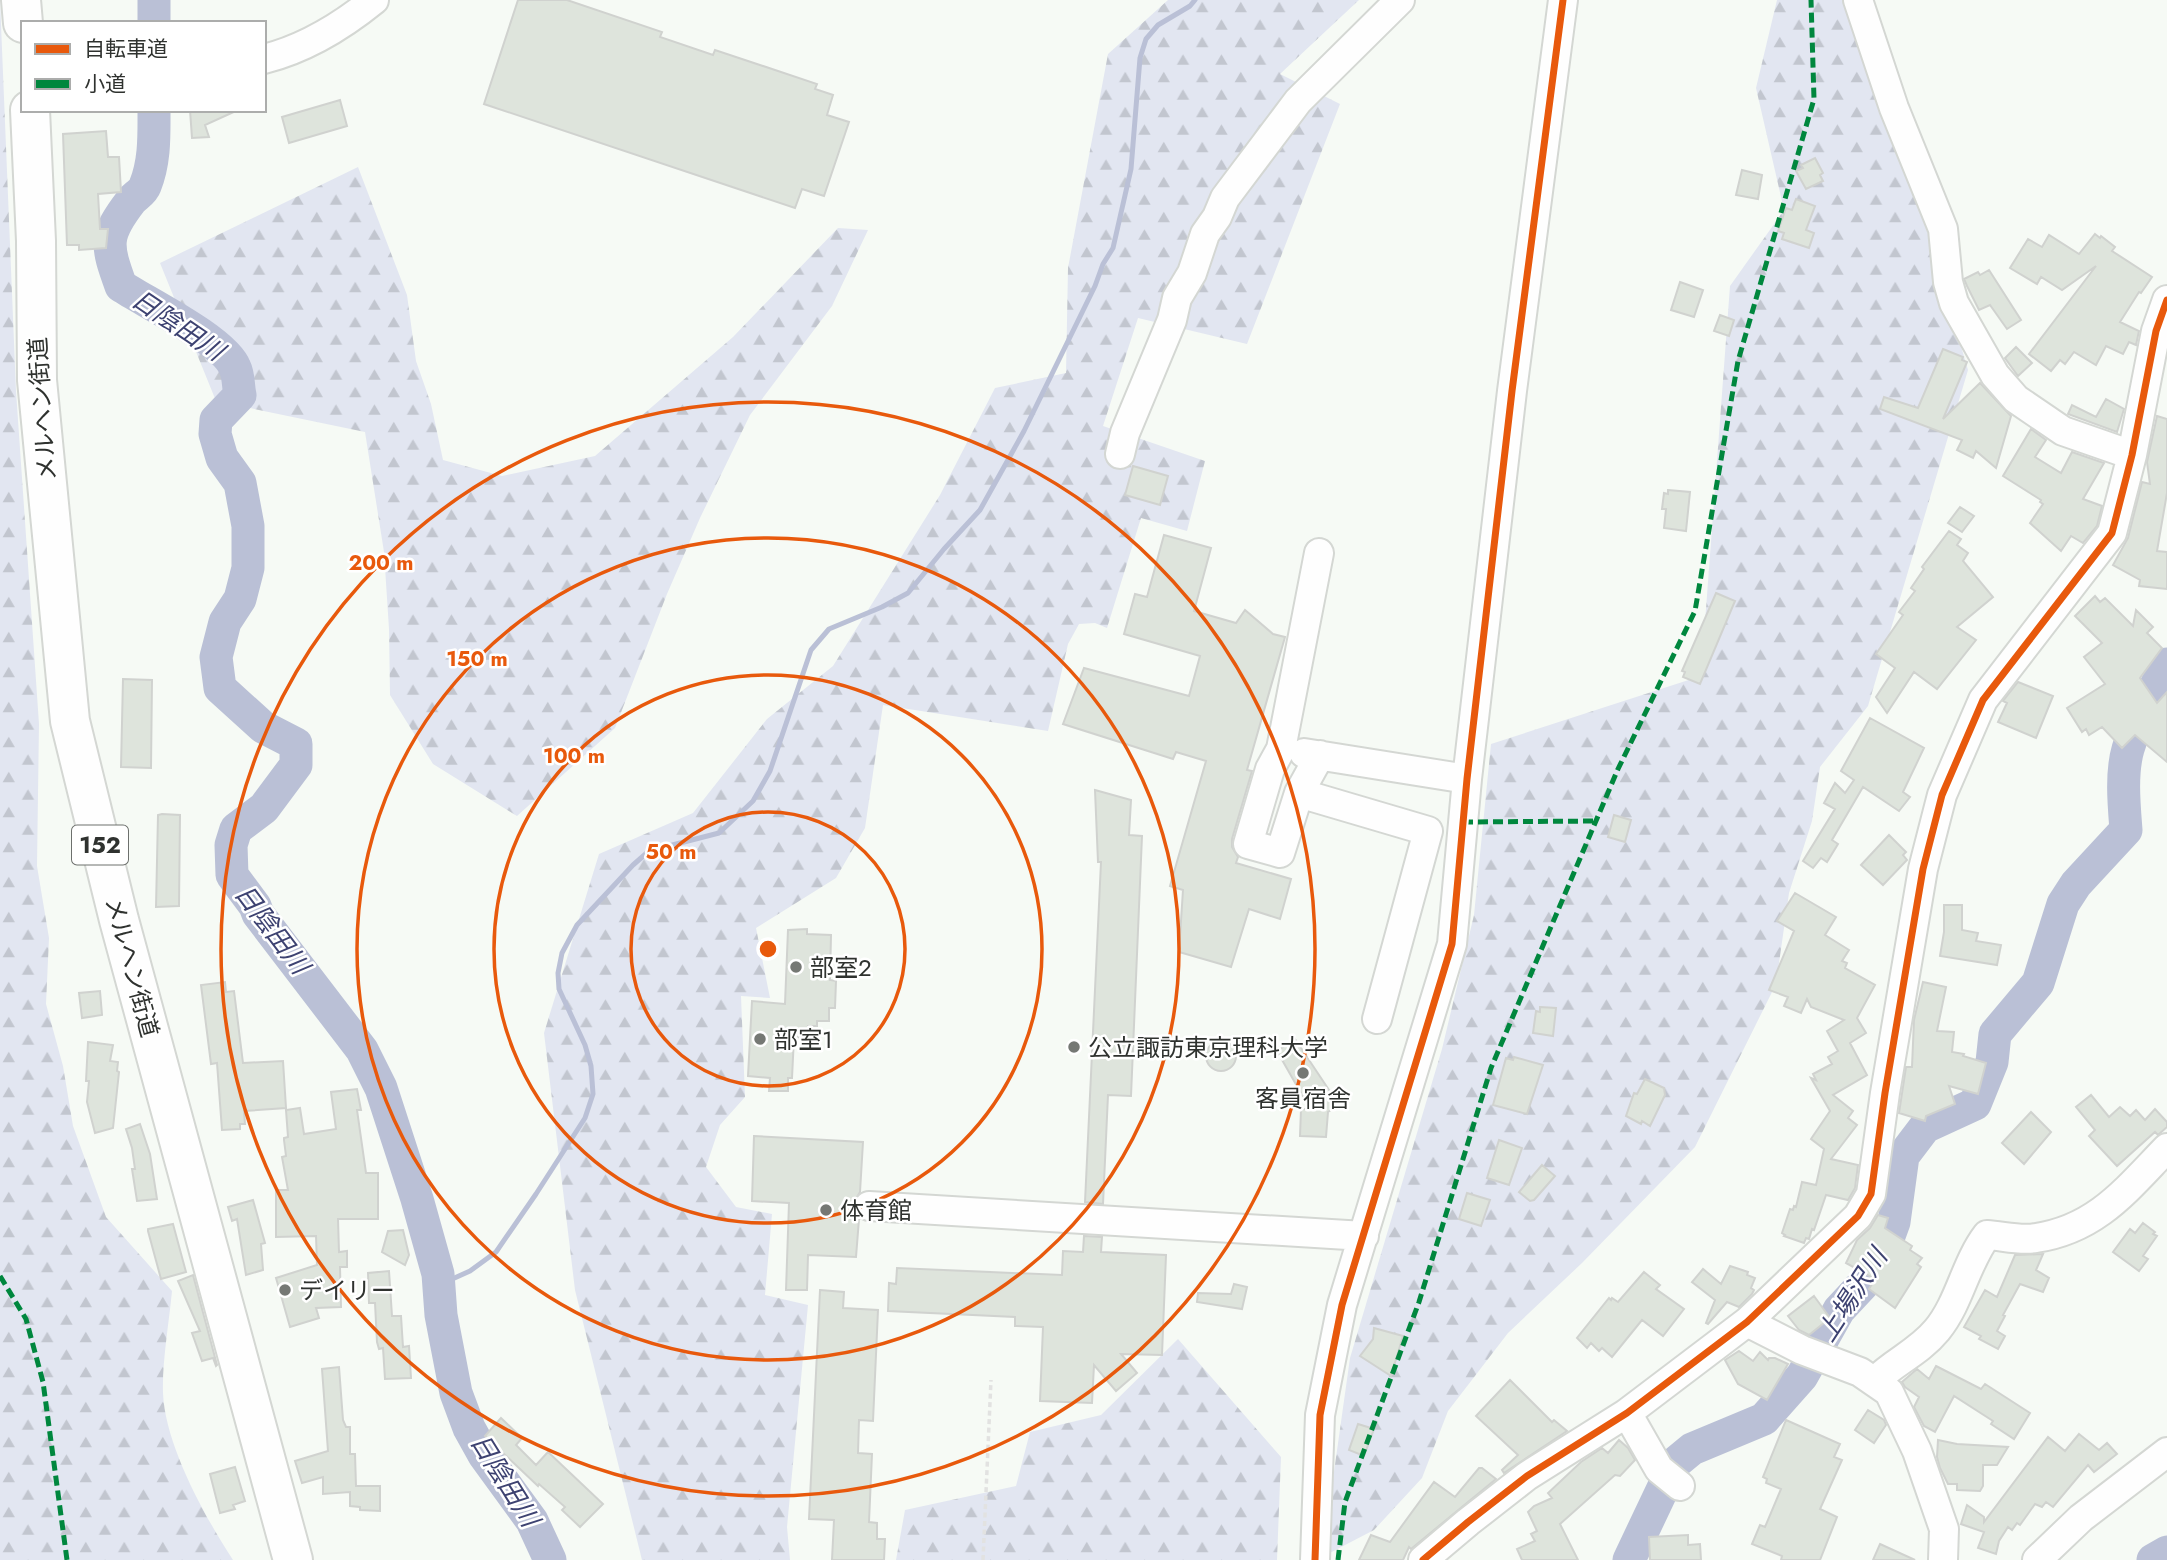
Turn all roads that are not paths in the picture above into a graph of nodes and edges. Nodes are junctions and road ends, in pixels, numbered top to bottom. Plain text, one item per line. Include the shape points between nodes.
1 (21, 0) edge
2 (374, 0) edge
3 (1400, 0) edge
4 (1563, 0) edge
5 (1858, 0) edge
6 (23, 21) edge
7 (266, 58) edge
8 (30, 112) edge
9 (2167, 300) edge
10 (1120, 454) dead end
11 (2132, 455) junction
12 (1319, 554) dead end
13 (1281, 749) junction
14 (1320, 755) junction
15 (1467, 779) junction
16 (1299, 793) junction
17 (1377, 1019) dead end
18 (2167, 1148) edge
19 (869, 1206) dead end
20 (1364, 1237) junction
21 (1747, 1322) junction
22 (1875, 1381) junction
23 (1627, 1413) junction
24 (2167, 1452) edge
25 (1669, 1477) dead end
26 (293, 1560) edge
27 (1315, 1560) edge
28 (1423, 1560) edge
29 (1942, 1560) edge
30 (2037, 1560) edge

1 - 6 highway
2 - 7 street via 330,31
3 - 10 street via 1298,101 1225,198 1177,298
4 - 15 street
5 - 11 street via 1894,108 1943,229 1954,303 1995,375 2017,399 2063,431
8 - 26 highway, メルヘン街道 / 152 via 37,380 70,721 119,920
9 - 11 street via 2156,331
11 - 21 street via 2112,533 1983,700 1942,795 1923,869 1871,1194 1858,1216
12 - 13 street
13 - 14 street
13 - 16 street via 1270,769 1248,844 1280,853
14 - 15 street
14 - 16 street
15 - 20 street via 1452,944
16 - 17 street via 1428,831
18 - 22 street via 2122,1195 2082,1225 2034,1239 1987,1235 1937,1330 1915,1353
19 - 20 street
20 - 27 street via 1342,1305 1320,1415
21 - 22 street
21 - 23 street
22 - 29 street via 1889,1391 1917,1451 1944,1529
23 - 25 street
23 - 28 street via 1527,1476
24 - 30 street via 2081,1518

